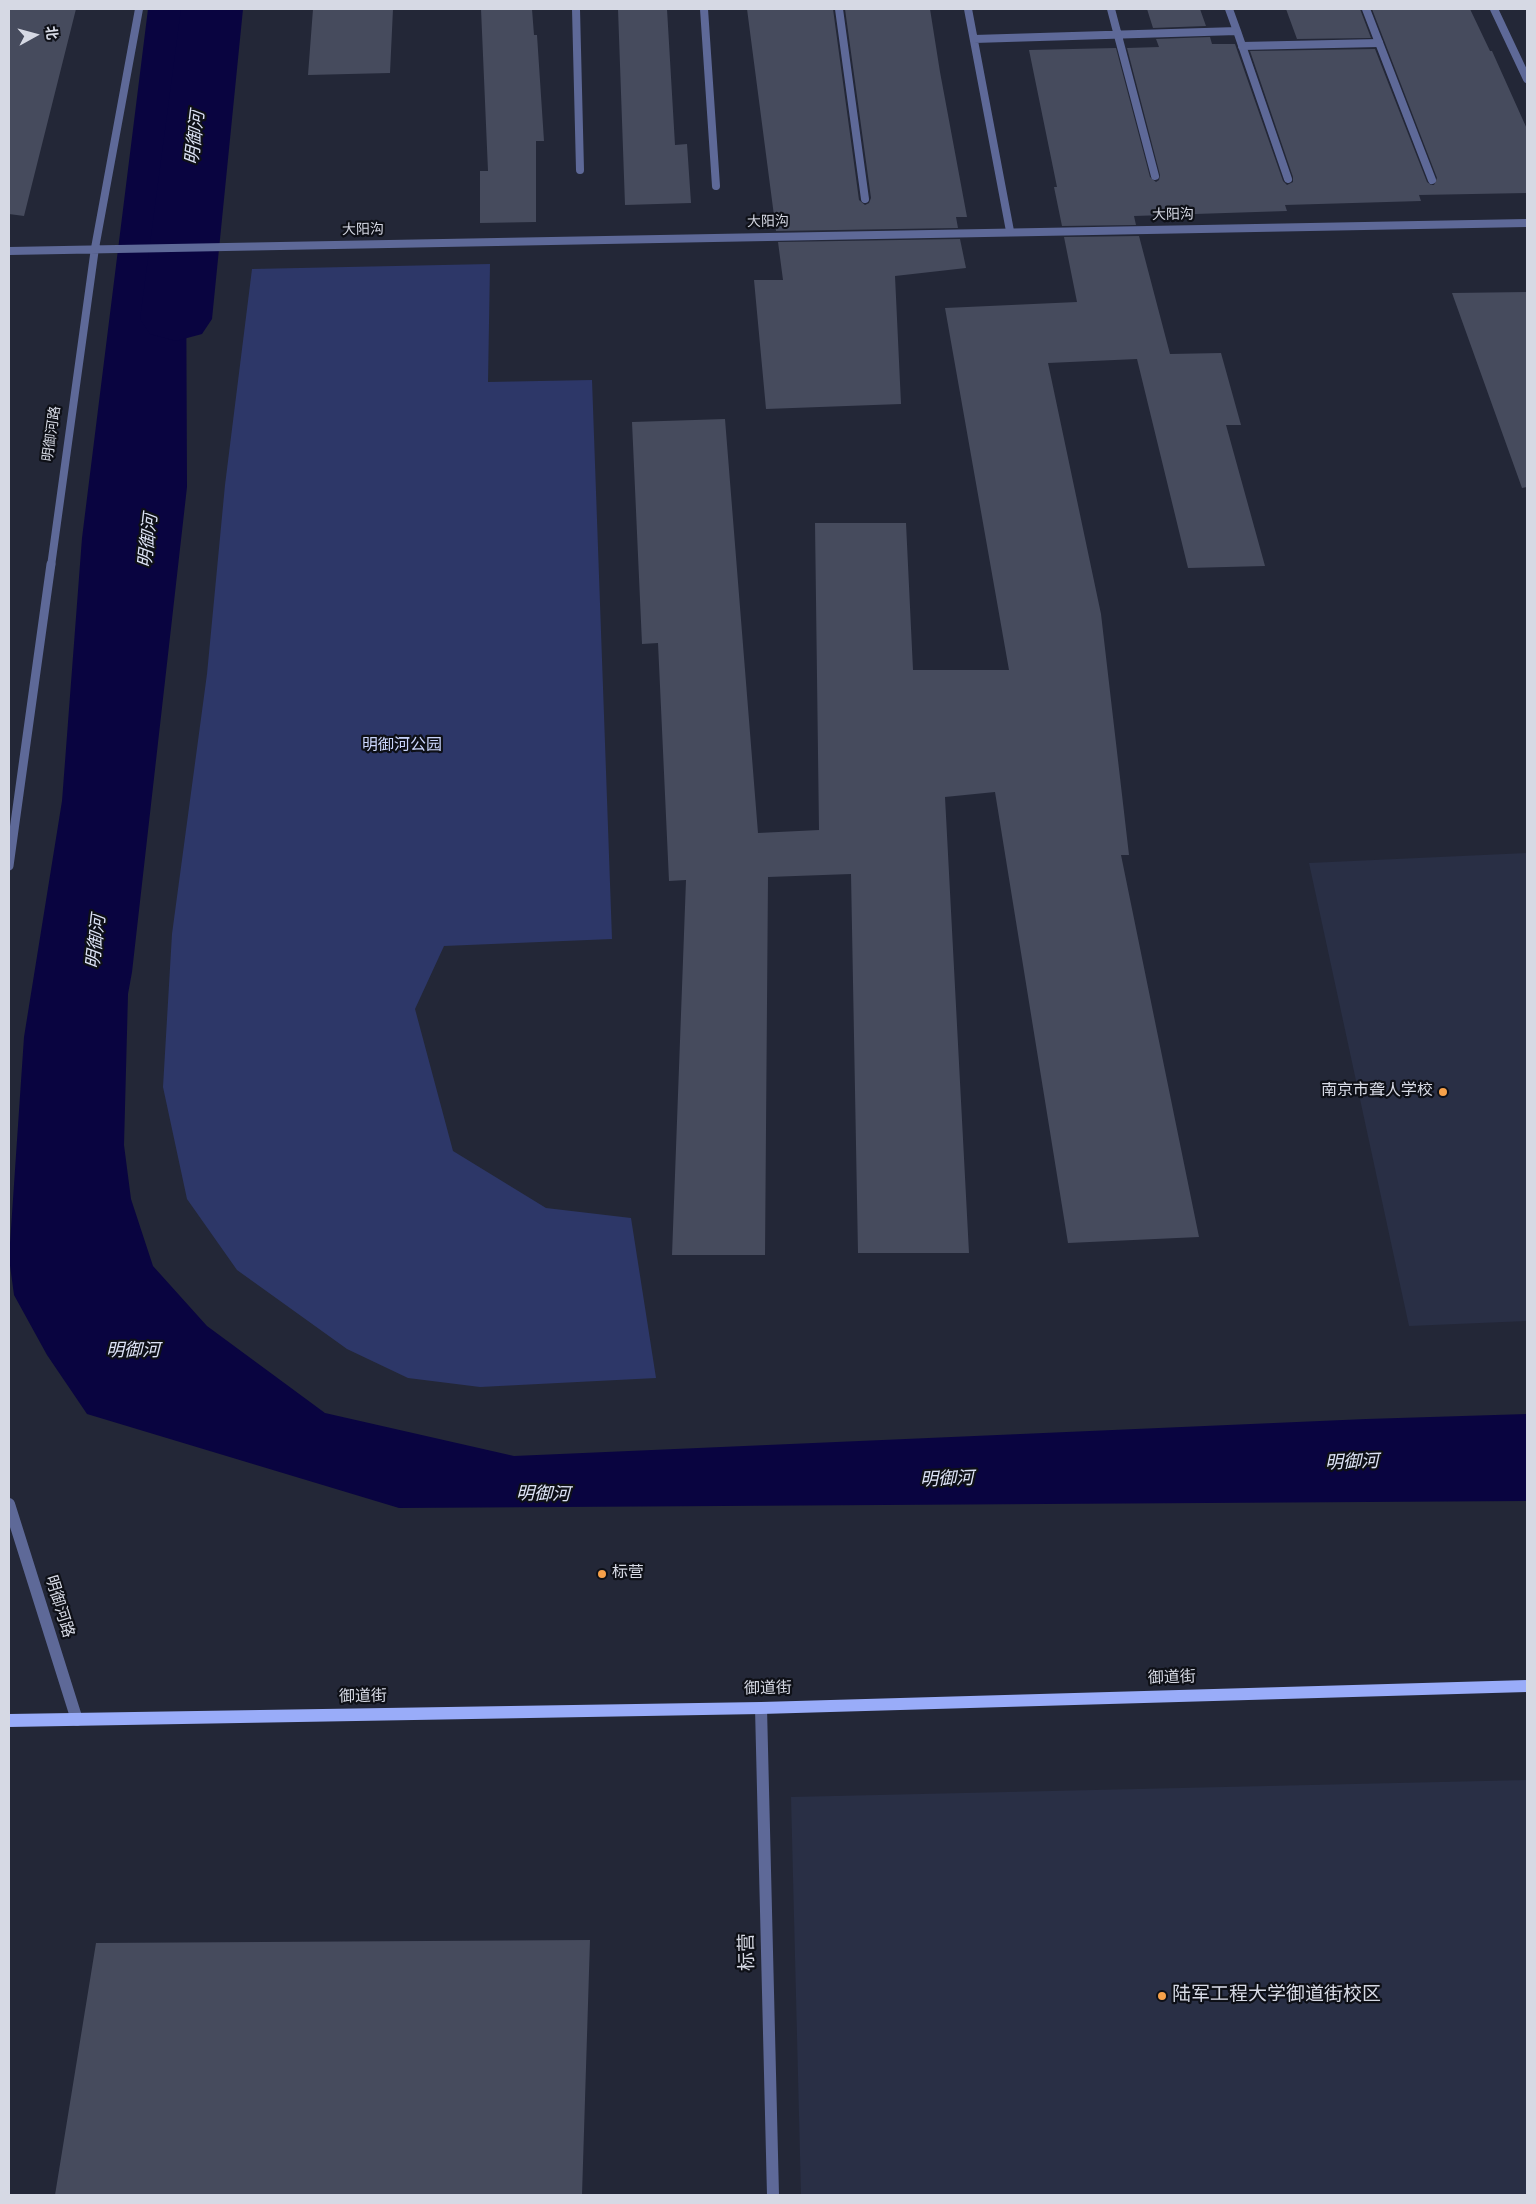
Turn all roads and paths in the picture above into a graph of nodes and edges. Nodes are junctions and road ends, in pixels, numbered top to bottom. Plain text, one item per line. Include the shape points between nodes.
1 (139, 9) edge
2 (576, 9) edge
3 (704, 9) edge
4 (839, 9) edge
5 (968, 9) edge
6 (1111, 9) edge
7 (1229, 9) edge
8 (1366, 9) edge
9 (1494, 9) edge
10 (1237, 31) junction
11 (1118, 35) junction
12 (974, 39) junction
13 (1379, 43) junction
14 (1242, 46) junction
15 (1527, 79) edge
16 (580, 170) dead end
17 (1155, 176) dead end
18 (1288, 179) dead end
19 (1432, 180) dead end
20 (716, 186) dead end
21 (865, 199) dead end
22 (1527, 224) edge
23 (1010, 231) junction
24 (96, 248) junction
25 (9, 251) edge
26 (9, 866) edge
27 (9, 1504) edge
28 (1527, 1686) edge
29 (762, 1708) junction
30 (77, 1720) junction
31 (9, 1722) edge
32 (773, 2195) edge

1 - 24 street, 明御河路
2 - 16 street
3 - 20 street
4 - 21 street
5 - 12 street
6 - 11 street
7 - 10 street
8 - 13 street
9 - 15 street
10 - 11 street
10 - 14 street
11 - 12 street
11 - 17 street
12 - 23 street
13 - 14 street
13 - 19 street
14 - 18 street
22 - 23 street, 大阳沟
23 - 24 street, 大阳沟
24 - 25 street, 大阳沟
24 - 26 street, 明御河路
27 - 30 street, 明御河路
28 - 29 main road, 御道街
29 - 30 main road, 御道街
29 - 32 street, 标营
30 - 31 main road, 御道街

